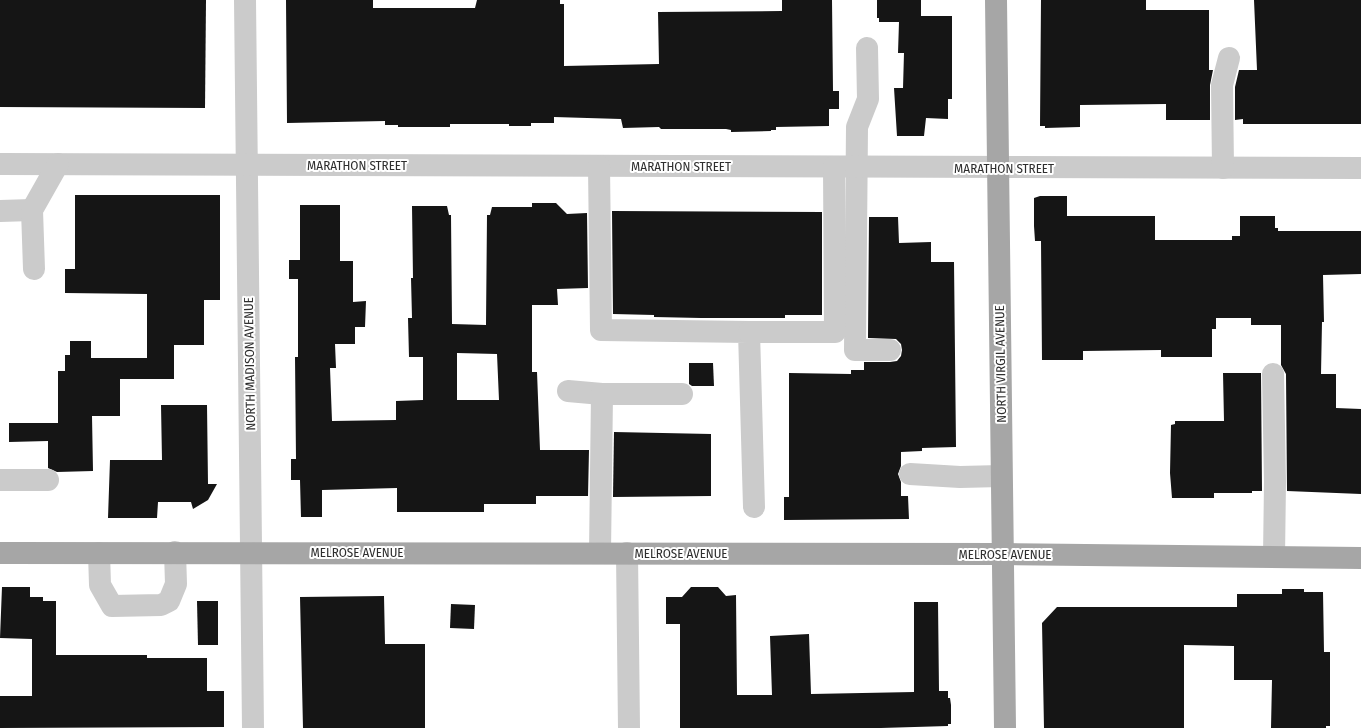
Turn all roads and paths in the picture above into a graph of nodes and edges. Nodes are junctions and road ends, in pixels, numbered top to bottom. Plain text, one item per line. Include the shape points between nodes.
1 (245, 0) edge
2 (996, 0) edge
3 (867, 48) dead end
4 (1228, 58) dead end
5 (0, 164) edge
6 (58, 164) junction
7 (247, 164) junction
8 (599, 166) junction
9 (834, 167) junction
10 (856, 167) junction
11 (997, 168) junction
12 (1223, 168) junction
13 (1361, 168) edge
14 (0, 210) edge
15 (32, 210) junction
16 (34, 269) dead end
17 (749, 332) junction
18 (890, 350) dead end
19 (1273, 374) dead end
20 (568, 391) dead end
21 (602, 394) junction
22 (682, 394) dead end
23 (910, 474) dead end
24 (1001, 476) junction
25 (0, 480) edge
26 (48, 480) dead end
27 (754, 507) dead end
28 (175, 552) junction
29 (252, 552) junction
30 (0, 553) edge
31 (99, 553) junction
32 (600, 553) junction
33 (627, 553) junction
34 (1004, 554) junction
35 (1274, 557) junction
36 (1361, 558) edge
37 (253, 728) edge
38 (629, 728) edge
39 (1005, 728) edge

1 - 7 street, NORTH MADISON AVENUE
2 - 11 main road, NORTH VIRGIL AVENUE
3 - 10 street via 868,99 857,127
4 - 12 street via 1222,85
5 - 6 street, MARATHON STREET
6 - 7 street, MARATHON STREET
6 - 15 street
7 - 8 street, MARATHON STREET
7 - 29 street, NORTH MADISON AVENUE
8 - 9 street, MARATHON STREET
8 - 17 street via 601,330
9 - 10 street, MARATHON STREET
9 - 17 street via 835,332
10 - 11 street, MARATHON STREET
10 - 18 street via 855,350
11 - 12 street, MARATHON STREET
11 - 24 main road, NORTH VIRGIL AVENUE
12 - 13 street, MARATHON STREET
14 - 15 street
15 - 16 street
17 - 27 street
19 - 35 street
20 - 21 street
21 - 22 street
21 - 32 street
23 - 24 street
24 - 34 main road, NORTH VIRGIL AVENUE
25 - 26 street
28 - 29 main road, MELROSE AVENUE
28 - 31 main road, MELROSE AVENUE
28 - 31 street via 176,584 169,601 161,606 112,606 100,586
29 - 32 main road, MELROSE AVENUE
29 - 37 street, NORTH MADISON AVENUE
30 - 31 main road, MELROSE AVENUE
32 - 33 main road, MELROSE AVENUE
33 - 34 main road, MELROSE AVENUE
33 - 38 street
34 - 35 main road, MELROSE AVENUE
34 - 39 main road, NORTH VIRGIL AVENUE
35 - 36 main road, MELROSE AVENUE

